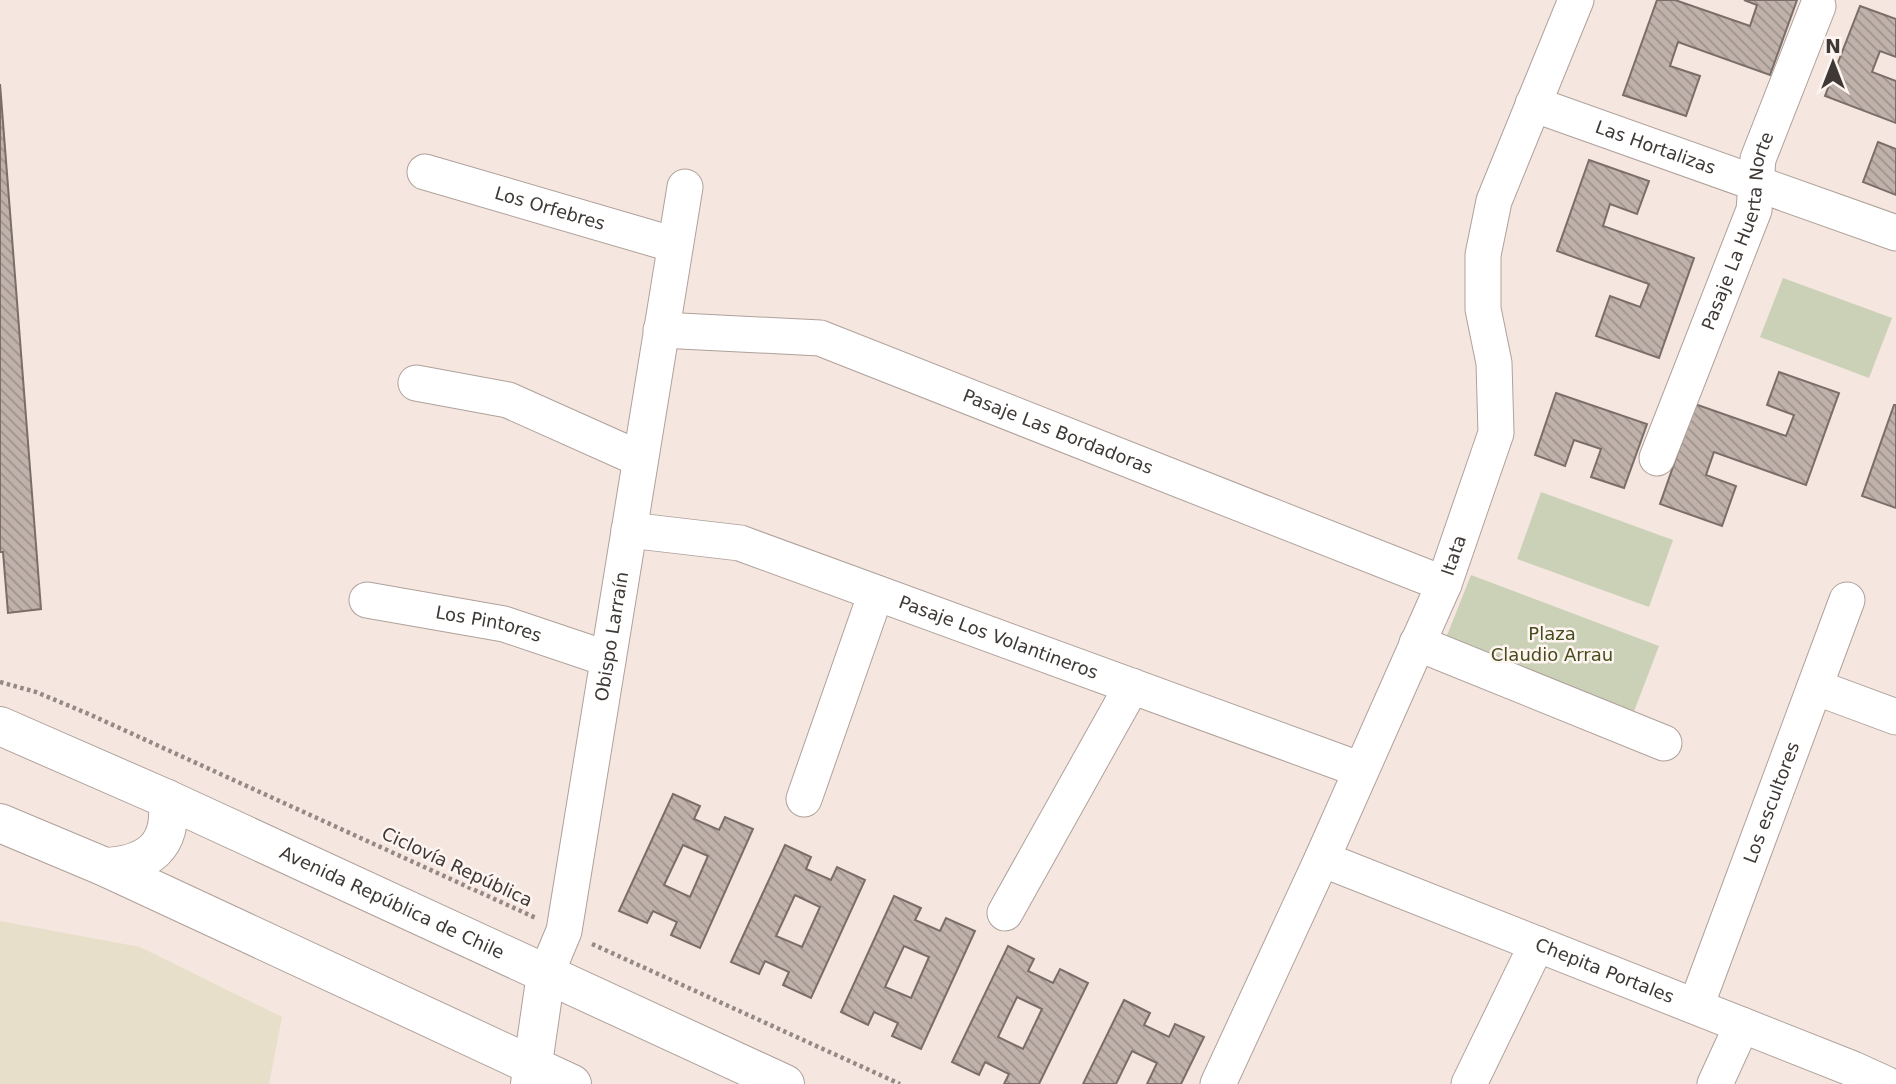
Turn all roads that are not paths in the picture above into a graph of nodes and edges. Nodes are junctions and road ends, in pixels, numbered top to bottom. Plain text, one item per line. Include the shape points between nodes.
1 (1576, 0) edge
2 (1818, 6) dead end
3 (1533, 104) junction
4 (425, 172) dead end
5 (1757, 182) junction
6 (685, 187) dead end
7 (1896, 233) edge
8 (675, 245) junction
9 (661, 330) junction
10 (416, 383) dead end
11 (1657, 458) dead end
12 (640, 459) junction
13 (629, 530) junction
14 (1444, 584) junction
15 (876, 593) junction
16 (367, 600) dead end
17 (1847, 600) dead end
18 (1417, 643) junction
19 (608, 659) junction
20 (1132, 686) junction
21 (1815, 687) junction
22 (1896, 717) edge
23 (0, 726) edge
24 (1664, 743) dead end
25 (1360, 770) junction
26 (167, 799) junction
27 (804, 799) dead end
28 (0, 822) edge
29 (1322, 859) junction
30 (105, 866) junction
31 (1005, 913) dead end
32 (1537, 944) junction
33 (546, 974) junction
34 (1696, 1006) junction
35 (1742, 1025) junction
36 (531, 1075) edge
37 (572, 1084) edge
38 (785, 1084) edge
39 (1218, 1084) edge
40 (1469, 1084) edge
41 (1715, 1084) edge
42 (1886, 1084) edge

1 - 3 street, Itata
2 - 5 street, Pasaje La Huerta Norte via 1758,159
3 - 5 street, Las Hortalizas
3 - 14 street, Itata via 1494,201 1483,256 1483,309 1494,363 1496,433
4 - 8 street, Los Orfebres
5 - 7 street, Las Hortalizas
5 - 11 street, Pasaje La Huerta Norte via 1754,210
6 - 8 street, Obispo Larraín
8 - 9 street, Obispo Larraín
9 - 12 street, Obispo Larraín
9 - 14 street, Pasaje Las Bordadoras via 820,338
10 - 12 street via 509,400
12 - 13 street, Obispo Larraín
13 - 15 street, Pasaje Los Volantineros via 740,543
13 - 19 street, Obispo Larraín
14 - 18 street, Itata
15 - 20 street, Pasaje Los Volantineros
15 - 27 street
16 - 19 street, Los Pintores via 504,624
17 - 21 street, Los escultores
18 - 24 street
18 - 25 street, Itata
19 - 33 street, Obispo Larraín via 564,931
20 - 25 street, Pasaje Los Volantineros
20 - 31 street
21 - 22 street
21 - 34 street, Los escultores
23 - 26 main road, Avenida República de Chile
25 - 29 street, Itata
26 - 30 main road via 167,825 156,848 126,866
26 - 33 main road, Avenida República de Chile
28 - 30 main road
29 - 32 street, Chepita Portales
29 - 39 street, Itata
30 - 36 main road
32 - 34 street, Chepita Portales
32 - 40 street
33 - 36 main road, Obispo Larraín
33 - 38 main road, Avenida República de Chile
34 - 35 street, Chepita Portales
35 - 41 street
35 - 42 street, Chepita Portales
36 - 37 main road

